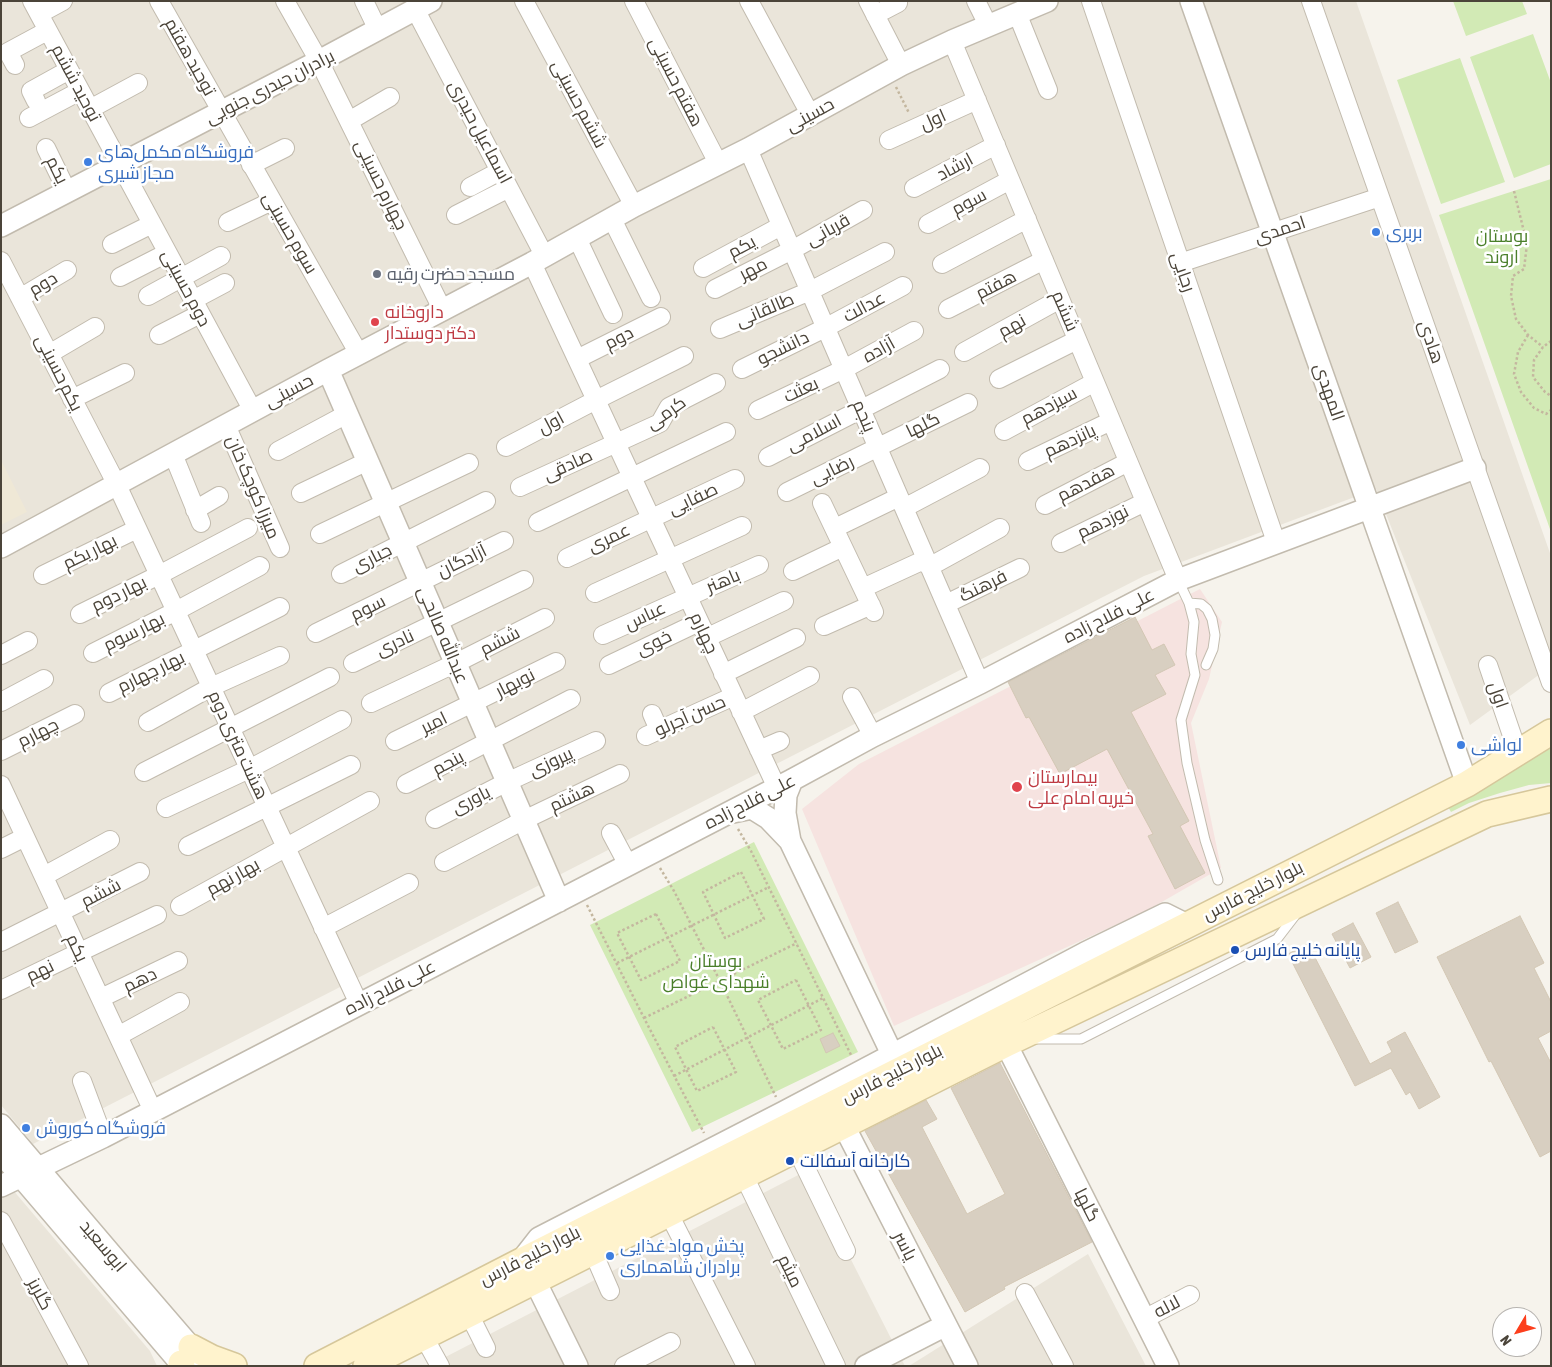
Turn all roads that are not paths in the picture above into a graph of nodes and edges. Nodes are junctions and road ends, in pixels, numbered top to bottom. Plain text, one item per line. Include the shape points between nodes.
1 (62, 1) edge
2 (159, 1) edge
3 (286, 1) edge
4 (364, 1) edge
5 (524, 1) edge
6 (634, 1) edge
7 (749, 1) edge
8 (976, 1) edge
9 (1046, 1) edge
10 (1091, 1) edge
11 (1191, 1) edge
12 (1311, 1) edge
13 (898, 3) dead end
14 (423, 5) edge
15 (35, 8) edge
16 (872, 8) edge
17 (1017, 14) junction
18 (988, 25) junction
19 (47, 30) junction
20 (378, 30) junction
21 (952, 41) junction
22 (319, 61) junction
23 (15, 64) dead end
24 (895, 69) junction
25 (69, 70) junction
26 (138, 83) dead end
27 (1048, 90) dead end
28 (80, 91) junction
29 (390, 97) dead end
30 (36, 100) dead end
31 (977, 100) junction
32 (90, 109) junction
33 (222, 112) junction
34 (810, 114) junction
35 (29, 118) dead end
36 (349, 121) junction
37 (889, 140) dead end
38 (996, 146) junction
39 (46, 148) dead end
40 (285, 148) dead end
41 (748, 149) junction
42 (718, 163) junction
43 (120, 164) junction
44 (251, 165) junction
45 (500, 171) junction
46 (1010, 180) junction
47 (470, 187) dead end
48 (509, 188) junction
49 (914, 188) dead end
50 (68, 192) junction
51 (1380, 197) junction
52 (272, 201) junction
53 (634, 206) junction
54 (863, 210) dead end
55 (456, 215) dead end
56 (612, 219) junction
57 (1027, 219) junction
58 (228, 222) dead end
59 (152, 224) junction
60 (928, 224) dead end
61 (1, 226) edge
62 (781, 226) junction
63 (1273, 232) junction
64 (577, 238) junction
65 (112, 244) dead end
66 (792, 250) junction
67 (885, 252) dead end
68 (167, 253) junction
69 (221, 256) dead end
70 (538, 259) junction
71 (1044, 260) junction
72 (1, 261) edge
73 (1180, 263) junction
74 (942, 264) dead end
75 (703, 268) dead end
76 (67, 270) dead end
77 (120, 277) dead end
78 (181, 278) junction
79 (225, 283) dead end
80 (903, 286) dead end
81 (715, 288) dead end
82 (810, 291) junction
83 (148, 296) dead end
84 (20, 298) junction
85 (651, 298) dead end
86 (1060, 299) junction
87 (196, 307) junction
88 (948, 309) dead end
89 (442, 310) junction
90 (613, 314) dead end
91 (661, 317) dead end
92 (95, 327) dead end
93 (825, 328) junction
94 (720, 329) dead end
95 (914, 331) dead end
96 (159, 335) dead end
97 (1078, 340) junction
98 (964, 352) dead end
99 (49, 354) junction
100 (359, 354) junction
101 (684, 356) dead end
102 (577, 359) junction
103 (742, 369) dead end
104 (940, 369) dead end
105 (328, 370) junction
106 (844, 370) junction
107 (125, 373) dead end
108 (998, 379) dead end
109 (1095, 382) junction
110 (716, 383) dead end
111 (72, 399) junction
112 (596, 400) junction
113 (968, 403) dead end
114 (861, 409) junction
115 (758, 410) dead end
116 (253, 411) junction
117 (347, 414) junction
118 (1111, 421) junction
119 (226, 425) junction
120 (1004, 431) dead end
121 (726, 432) dead end
122 (616, 442) junction
123 (506, 447) dead end
124 (877, 447) junction
125 (278, 451) dead end
126 (173, 454) junction
127 (768, 458) dead end
128 (368, 461) junction
129 (1028, 461) dead end
130 (1128, 462) junction
131 (469, 463) dead end
132 (980, 468) dead end
133 (1475, 468) junction
134 (632, 477) junction
135 (735, 479) dead end
136 (117, 485) junction
137 (520, 487) dead end
138 (787, 492) dead end
139 (301, 493) dead end
140 (219, 496) dead end
141 (486, 501) dead end
142 (386, 502) junction
143 (901, 502) junction
144 (1145, 502) junction
145 (822, 503) dead end
146 (1045, 505) dead end
147 (1370, 508) junction
148 (651, 519) junction
149 (538, 522) dead end
150 (742, 526) dead end
151 (248, 528) dead end
152 (835, 528) junction
153 (1000, 528) dead end
154 (137, 529) junction
155 (320, 534) dead end
156 (504, 540) dead end
157 (403, 542) junction
158 (1276, 542) junction
159 (1061, 543) dead end
160 (843, 546) junction
161 (1, 547) edge
162 (280, 548) dead end
163 (567, 558) dead end
164 (670, 559) junction
165 (928, 563) junction
166 (260, 566) dead end
167 (759, 566) dead end
168 (1020, 568) dead end
169 (793, 571) dead end
170 (341, 574) dead end
171 (43, 575) dead end
172 (159, 575) junction
173 (524, 580) dead end
174 (1178, 580) junction
175 (420, 582) junction
176 (863, 588) junction
177 (595, 593) dead end
178 (687, 596) junction
179 (784, 601) dead end
180 (1189, 603) junction
181 (946, 604) junction
182 (280, 607) dead end
183 (176, 611) junction
184 (80, 614) dead end
185 (545, 618) dead end
186 (699, 622) junction
187 (438, 623) junction
188 (824, 626) dead end
189 (316, 633) dead end
190 (603, 635) dead end
191 (706, 638) junction
192 (796, 638) dead end
193 (28, 641) dead end
194 (194, 651) junction
195 (93, 653) dead end
196 (1, 654) edge
197 (280, 656) dead end
198 (556, 662) dead end
199 (353, 663) dead end
200 (456, 663) junction
201 (609, 665) dead end
202 (1206, 665) dead end
203 (1488, 665) dead end
204 (723, 674) junction
205 (810, 676) dead end
206 (330, 677) dead end
207 (44, 679) dead end
208 (980, 683) junction
209 (1551, 683) edge
210 (211, 687) junction
211 (108, 693) dead end
212 (852, 697) dead end
213 (572, 698) dead end
214 (1, 702) edge
215 (371, 703) dead end
216 (473, 704) junction
217 (737, 704) junction
218 (75, 714) dead end
219 (342, 720) dead end
220 (148, 722) dead end
221 (652, 726) dead end
222 (230, 728) junction
223 (1551, 732) edge
224 (873, 736) junction
225 (395, 741) dead end
226 (489, 741) junction
227 (596, 741) dead end
228 (780, 741) dead end
229 (759, 750) junction
230 (1, 751) edge
231 (1518, 753) junction
232 (351, 765) dead end
233 (249, 769) junction
234 (144, 772) dead end
235 (620, 774) dead end
236 (507, 782) junction
237 (406, 784) dead end
238 (784, 784) junction
239 (1467, 784) junction
240 (1, 785) edge
241 (1551, 799) edge
242 (370, 801) dead end
243 (267, 807) junction
244 (166, 808) dead end
245 (728, 813) junction
246 (435, 819) dead end
247 (524, 820) junction
248 (611, 833) dead end
249 (26, 837) junction
250 (110, 840) dead end
251 (790, 841) junction
252 (188, 846) dead end
253 (286, 847) junction
254 (1, 848) edge
255 (444, 862) dead end
256 (628, 865) junction
257 (140, 872) dead end
258 (44, 876) junction
259 (1218, 880) dead end
260 (409, 883) dead end
261 (559, 901) junction
262 (180, 906) dead end
263 (61, 913) junction
264 (157, 915) dead end
265 (1187, 925) junction
266 (323, 928) junction
267 (1, 942) edge
268 (79, 952) junction
269 (178, 961) dead end
270 (1, 990) edge
271 (101, 998) junction
272 (180, 1002) dead end
273 (359, 1004) junction
274 (118, 1036) junction
275 (1012, 1042) junction
276 (892, 1054) junction
277 (82, 1081) dead end
278 (153, 1111) junction
279 (1, 1125) edge
280 (844, 1126) junction
281 (104, 1137) junction
282 (797, 1150) junction
283 (1, 1153) edge
284 (29, 1172) junction
285 (744, 1176) junction
286 (1, 1186) edge
287 (669, 1214) junction
288 (1, 1222) edge
289 (846, 1251) dead end
290 (593, 1252) junction
291 (528, 1271) junction
292 (610, 1291) dead end
293 (1025, 1293) dead end
294 (1190, 1295) dead end
295 (468, 1314) junction
296 (1144, 1319) junction
297 (946, 1325) junction
298 (424, 1336) junction
299 (671, 1342) dead end
300 (486, 1348) dead end
301 (184, 1360) edge
302 (80, 1366) edge
303 (207, 1366) edge
304 (234, 1366) edge
305 (317, 1366) edge
306 (366, 1366) edge
307 (440, 1366) edge
308 (577, 1366) edge
309 (624, 1366) edge
310 (746, 1366) edge
311 (836, 1366) edge
312 (866, 1366) edge
313 (967, 1366) edge
314 (1064, 1366) edge
315 (1168, 1366) edge

1 - 15 street
2 - 33 street, توحید هفتم
3 - 22 street, چهارم حسینی
4 - 20 street
5 - 53 street, ششم حسینی
6 - 42 street, هفتم حسینی
7 - 34 street
8 - 18 street
9 - 17 street, حسینی
10 - 73 street, رجایی
11 - 63 street, المهدی
12 - 51 street, هادی
13 - 16 street
14 - 20 street, برادران حیدری جنوبی
14 - 45 street, اسماعیل حیدری
15 - 19 street, توحید ششم
16 - 24 street
17 - 18 street, حسینی
17 - 27 street
18 - 21 street, حسینی
19 - 23 street via 8,52
19 - 25 street, توحید ششم
20 - 22 street, برادران حیدری جنوبی
21 - 24 street, حسینی
21 - 31 street, ششم
22 - 33 street, برادران حیدری جنوبی
22 - 36 street, چهارم حسینی
24 - 34 street, حسینی
25 - 28 street, توحید ششم
25 - 30 street via 31,91
26 - 32 street
28 - 32 street, توحید ششم
28 - 35 street
29 - 36 street
31 - 37 street, اول
31 - 38 street, ششم
32 - 43 street, توحید ششم
33 - 43 street, برادران حیدری جنوبی
33 - 44 street, سوم حسینی
34 - 41 street, حسینی
36 - 89 street, چهارم حسینی
38 - 46 street, ششم
38 - 49 street, ارشاد
39 - 50 street, یکم
40 - 44 street
41 - 42 street, حسینی
41 - 62 street, پنجم
42 - 53 street, حسینی
43 - 50 street, برادران حیدری جنوبی
43 - 59 street, دوم حسینی
44 - 52 street, سوم حسینی
45 - 47 street
45 - 48 street, اسماعیل حیدری
46 - 57 street, ششم
46 - 60 street, سوم
48 - 55 street
48 - 70 street, اسماعیل حیدری
50 - 61 street, برادران حیدری جنوبی
51 - 63 street, احمدی
51 - 133 street, هادی
52 - 58 street
52 - 100 street, سوم حسینی
53 - 56 street, حسینی
54 - 66 street, قربانی
56 - 64 street, حسینی
56 - 85 street
57 - 71 street, ششم
57 - 74 street
59 - 65 street
59 - 68 street, دوم حسینی
62 - 66 street, پنجم
62 - 75 street, یکم
63 - 73 street, احمدی
63 - 147 street, المهدی
64 - 70 street, حسینی
64 - 90 street
66 - 81 street, مهر
66 - 82 street, پنجم
67 - 82 street, طالقانی
68 - 77 street
68 - 78 street, دوم حسینی
69 - 78 street
70 - 89 street, حسینی
70 - 102 street, چهارم
71 - 86 street, ششم
71 - 88 street, هفتم
72 - 84 street, یکم حسینی
73 - 158 street, رجایی
76 - 84 street, دوم
78 - 83 street
78 - 87 street, دوم حسینی
79 - 87 street
80 - 93 street, عدالت
82 - 93 street, پنجم
82 - 94 street, طالقانی
84 - 99 street, یکم حسینی
86 - 97 street, ششم
86 - 98 street, نهم
87 - 96 street
87 - 116 street, دوم حسینی
89 - 100 street, حسینی
91 - 102 street, دوم
92 - 99 street
93 - 103 street, دانشجو
93 - 106 street, پنجم
95 - 106 street, آزاده
97 - 108 street
97 - 109 street, ششم
99 - 111 street, یکم حسینی
100 - 105 street, حسینی
101 - 112 street, اول
102 - 112 street, چهارم
104 - 114 street, اسلامی
105 - 116 street, حسینی
105 - 117 street, عبدالله صالحی
106 - 114 street, پنجم
106 - 115 street, بعثت
107 - 111 street
109 - 118 street, ششم
109 - 120 street, سیزدهم
110 - 122 street, کرمی via 670,408 660,423
111 - 136 street, یکم حسینی
112 - 122 street, چهارم
112 - 123 street, اول
113 - 124 street, گلها
114 - 124 street, پنجم
114 - 127 street, اسلامی
116 - 119 street, حسینی
117 - 125 street
117 - 128 street, عبدالله صالحی
118 - 129 street, پانزدهم
118 - 130 street, ششم
119 - 126 street, حسینی
119 - 162 street, میرزا کوچک خان
121 - 134 street
122 - 134 street, چهارم
122 - 137 street, صادقی
124 - 138 street, رضایی
124 - 143 street, پنجم
126 - 136 street, حسینی
126 - 140 street via 198,516
128 - 139 street
128 - 142 street, عبدالله صالحی
130 - 144 street, ششم
130 - 146 street, هفدهم
131 - 142 street
132 - 143 street
133 - 147 street, علی فلاح زاده
133 - 209 street, هادی
134 - 148 street, چهارم
134 - 149 street
135 - 148 street, صفایی
136 - 154 street, هشت متری دوم
136 - 161 street, حسینی
141 - 157 street
142 - 155 street
142 - 157 street, عبدالله صالحی
143 - 152 street
143 - 165 street, پنجم
144 - 159 street, نوزدهم
144 - 174 street, ششم
145 - 152 street
147 - 158 street, علی فلاح زاده
147 - 239 street, المهدی
148 - 163 street, عمری
148 - 164 street, چهارم
150 - 164 street
151 - 172 street, بهار دوم
152 - 160 street
153 - 165 street
154 - 171 street, بهار یکم
154 - 172 street, هشت متری دوم
156 - 175 street, آزادگان
157 - 170 street, جباری
157 - 175 street, عبدالله صالحی
158 - 174 street, علی فلاح زاده
160 - 169 street
160 - 176 street
164 - 177 street
164 - 178 street, چهارم
165 - 176 street
165 - 181 street, پنجم
166 - 183 street, بهار سوم
167 - 178 street, باهنر
168 - 181 street, فرهنگ
172 - 183 street, هشت متری دوم
172 - 184 street, بهار دوم
173 - 187 street, نادری
174 - 180 lane
174 - 208 street, علی فلاح زاده
175 - 187 street, عبدالله صالحی
175 - 189 street, سوم
176 - 188 street via 872,608
178 - 186 street, چهارم
178 - 190 street, عباس
179 - 191 street
180 - 202 lane via 1201,604 1212,619 1215,635
180 - 259 lane via 1194,622 1191,654 1195,675 1181,720 1187,763
181 - 208 street, پنجم
182 - 194 street, بهار چهارم
183 - 194 street, هشت متری دوم
183 - 195 street, بهار سوم
185 - 200 street, ششم
186 - 191 street, چهارم
186 - 201 street, خوی
187 - 199 street, نادری
187 - 200 street, عبدالله صالحی
191 - 204 street, چهارم
192 - 204 street
193 - 196 street
194 - 210 street, هشت متری دوم
194 - 211 street, بهار چهارم
197 - 210 street
198 - 216 street, نوبهار
200 - 215 street, ششم
200 - 216 street, عبدالله صالحی
203 - 231 street, اول
204 - 217 street, چهارم
205 - 217 street
206 - 222 street
207 - 214 street
208 - 224 street, علی فلاح زاده
210 - 220 street
210 - 222 street, هشت متری دوم
212 - 224 street
213 - 226 street, پنجم
216 - 225 street, امیر
216 - 226 street, عبدالله صالحی
217 - 221 street, حسن آجرلو
217 - 229 street, چهارم
218 - 230 street, چهارم
219 - 233 street
222 - 233 street, هشت متری دوم
222 - 234 street
223 - 231 main road, بلوار خلیج فارس
224 - 238 street, علی فلاح زاده
226 - 236 street, عبدالله صالحی
226 - 237 street, پنجم
227 - 236 street, پیروزی
228 - 229 street
229 - 238 street, چهارم
231 - 239 main road, بلوار خلیج فارس
232 - 243 street
233 - 243 street, هشت متری دوم
233 - 244 street
235 - 247 street, هشتم
236 - 246 street, یاوری
236 - 247 street, عبدالله صالحی
238 - 245 street, علی فلاح زاده
238 - 251 street
239 - 265 main road, بلوار خلیج فارس
240 - 249 street, یکم
241 - 275 main road, بلوار خلیج فارس via 1487,814
242 - 253 street, بهار نهم
243 - 252 street
243 - 253 street, هشت متری دوم
245 - 251 street via 752,808 768,818
245 - 256 street, علی فلاح زاده
247 - 255 street, هشتم
247 - 261 street, عبدالله صالحی
248 - 256 street
249 - 254 street
249 - 258 street, یکم
250 - 258 street
251 - 276 street
253 - 262 street, بهار نهم
253 - 266 street, هشت متری دوم
256 - 261 street, علی فلاح زاده
257 - 263 street, ششم
258 - 263 street, یکم
260 - 266 street
261 - 273 street, علی فلاح زاده
263 - 267 street
263 - 268 street, یکم
264 - 268 street
265 - 276 street via 1165,914
265 - 291 main road, بلوار خلیج فارس
266 - 273 street, هشت متری دوم
268 - 270 street, نهم
268 - 271 street, یکم
269 - 271 street, دهم
271 - 274 street, یکم
272 - 274 street
273 - 278 street, علی فلاح زاده
274 - 278 street, یکم
275 - 280 main road, بلوار خلیج فارس
275 - 296 street, گلها
276 - 291 street via 539,1238
277 - 281 street
278 - 281 street, علی فلاح زاده
279 - 284 street, ابوسعید
280 - 282 main road, بلوار خلیج فارس
280 - 297 street, یاسر
281 - 284 street, علی فلاح زاده
282 - 285 main road, بلوار خلیج فارس
282 - 289 street
283 - 284 street, ابوسعید
284 - 286 street, علی فلاح زاده
284 - 301 street, ابوسعید
285 - 287 main road, بلوار خلیج فارس
285 - 311 street, میثم
287 - 290 main road, بلوار خلیج فارس
287 - 310 street
288 - 302 street, گلریز
290 - 291 main road, بلوار خلیج فارس
290 - 292 street
291 - 295 main road, بلوار خلیج فارس
291 - 305 main road, بلوار خلیج فارس
291 - 308 street
293 - 314 street
294 - 296 street, لاله
295 - 298 main road, بلوار خلیج فارس
295 - 300 street
296 - 315 street, گلها
297 - 312 street
297 - 313 street, یاسر
298 - 306 main road, بلوار خلیج فارس
298 - 307 street
299 - 309 street
301 - 303 street, ابوسعید
301 - 304 main road via 212,1358

